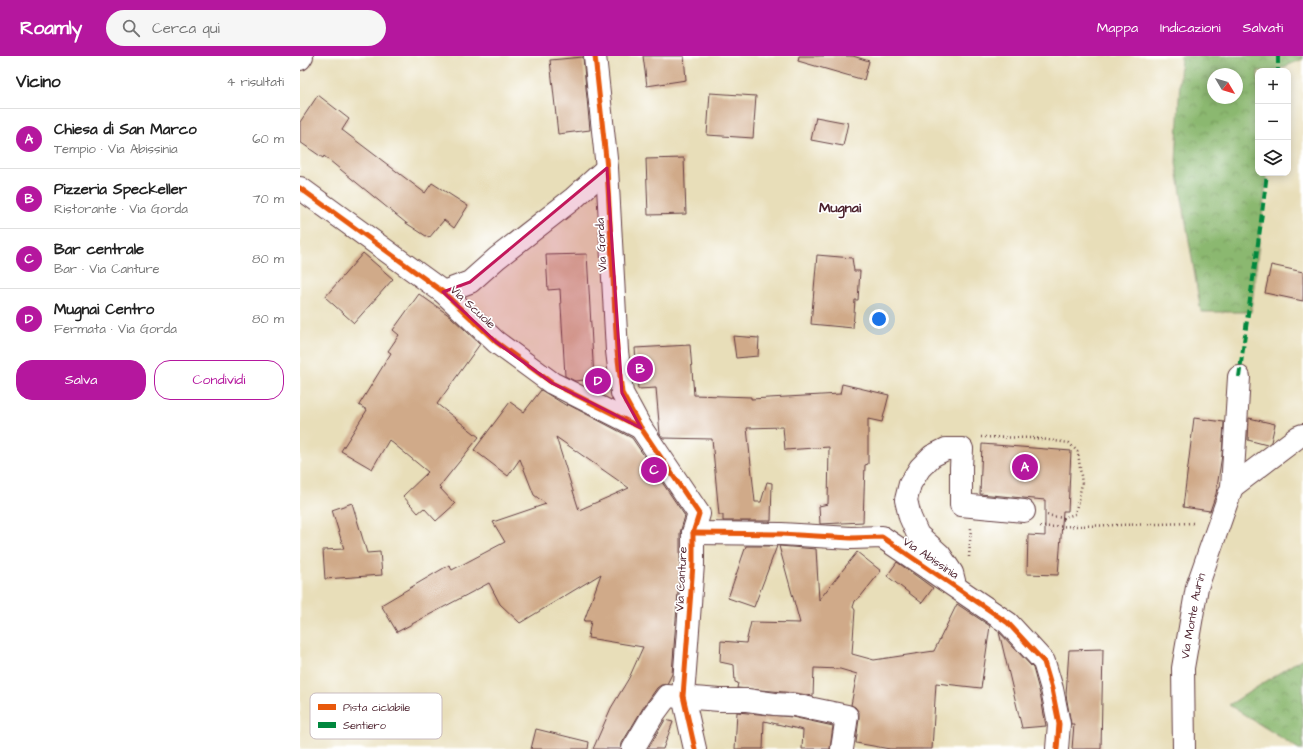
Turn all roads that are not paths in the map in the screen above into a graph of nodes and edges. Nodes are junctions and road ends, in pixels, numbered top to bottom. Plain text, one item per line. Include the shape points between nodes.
1 (302, 56) edge
2 (595, 56) edge
3 (300, 59) edge
4 (607, 168) junction
5 (300, 188) edge
6 (443, 292) junction
7 (1239, 377) dead end
8 (641, 428) junction
9 (1303, 435) edge
10 (1232, 488) junction
11 (1024, 511) road end
12 (693, 533) junction
13 (955, 587) junction
14 (683, 696) junction
15 (633, 749) edge
16 (695, 749) edge
17 (842, 749) edge
18 (1057, 749) edge
19 (1184, 749) edge

1 - 3 street
2 - 4 street, Via Gorda
4 - 6 street via 470,282
4 - 8 street, Via Gorda via 617,351 622,393
5 - 6 street, Via Scuole
6 - 8 street, Via Scuole via 496,342 552,383
7 - 10 street, Via Monte Aurin
8 - 12 street, Via Canture via 699,514
9 - 10 street
10 - 19 street, Via Monte Aurin via 1197,587 1183,668
11 - 13 street via 961,505 962,449 946,449 932,456 920,468 910,484 906,500 910,517 918,535 940,555 952,573
12 - 13 street, Via Abissinia via 882,537
12 - 14 street, Via Canture
13 - 18 street, Via Abissinia via 1008,624 1044,662 1059,724
14 - 15 street via 667,696
14 - 16 street, Via Canture
14 - 17 street via 794,705 847,716

